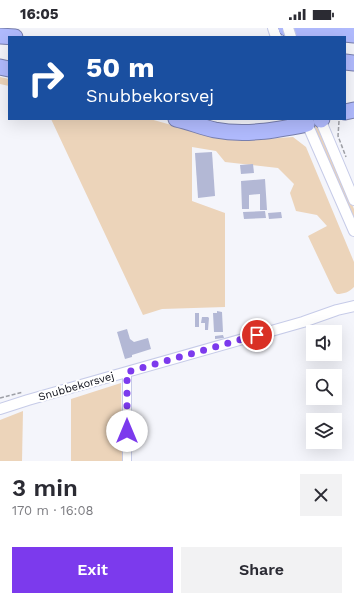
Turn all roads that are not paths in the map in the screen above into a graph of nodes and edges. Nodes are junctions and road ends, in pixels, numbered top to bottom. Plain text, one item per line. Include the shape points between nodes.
1 (287, 28) edge
2 (354, 35) edge
3 (180, 120) edge
4 (315, 120) edge
5 (354, 200) edge
6 (354, 231) edge
7 (354, 300) edge
8 (354, 306) edge
9 (337, 310) junction
10 (127, 372) junction
11 (0, 409) edge
12 (127, 461) edge

1 - 2 highway
3 - 4 highway via 215,130 237,132 259,132
4 - 5 street
4 - 6 street
7 - 9 street, Snubbekorsvej
8 - 9 street, Snubbekorsvej
9 - 10 street, Snubbekorsvej
10 - 11 street, Snubbekorsvej
10 - 12 street

